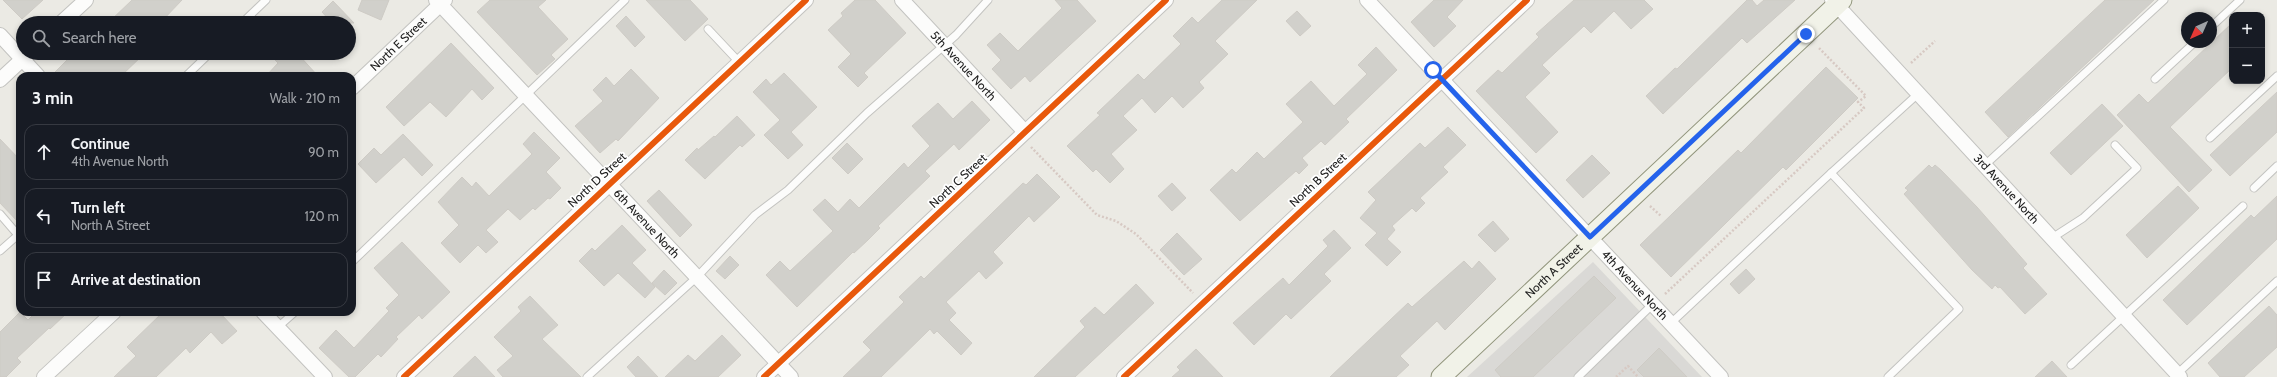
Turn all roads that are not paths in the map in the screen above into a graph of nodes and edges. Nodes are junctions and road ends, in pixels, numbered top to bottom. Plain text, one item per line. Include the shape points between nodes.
1 (86, 0) edge
2 (266, 0) edge
3 (625, 0) edge
4 (806, 0) edge
5 (902, 0) edge
6 (988, 0) edge
7 (1166, 0) edge
8 (1368, 0) edge
9 (1527, 0) edge
10 (2164, 0) edge
11 (2240, 0) edge
12 (441, 2) edge
13 (1837, 2) edge
14 (69, 16) edge
15 (249, 16) edge
16 (2217, 21) edge
17 (708, 29) dead end
18 (0, 35) edge
19 (944, 45) junction
20 (16, 48) edge
21 (2189, 48) edge
22 (22, 60) edge
23 (28, 60) edge
24 (203, 60) edge
25 (739, 62) junction
26 (36, 72) edge
27 (190, 72) edge
28 (2277, 76) edge
29 (1442, 79) junction
30 (2155, 79) dead end
31 (0, 80) edge
32 (356, 84) edge
33 (1918, 93) junction
34 (526, 95) junction
35 (1026, 132) junction
36 (2210, 138) dead end
37 (2115, 145) dead end
38 (1985, 165) junction
39 (2277, 166) edge
40 (1831, 173) junction
41 (609, 184) junction
42 (2254, 188) dead end
43 (2242, 206) dead end
44 (0, 214) edge
45 (16, 231) edge
46 (16, 237) edge
47 (1590, 237) junction
48 (2052, 238) junction
49 (0, 251) edge
50 (356, 258) edge
51 (697, 277) junction
52 (2277, 281) edge
53 (1653, 304) junction
54 (110, 316) edge
55 (267, 316) edge
56 (290, 316) edge
57 (2125, 317) junction
58 (1675, 319) junction
59 (278, 327) junction
60 (778, 364) junction
61 (2072, 365) dead end
62 (2179, 375) edge
63 (44, 377) edge
64 (325, 377) edge
65 (404, 377) edge
66 (587, 377) edge
67 (764, 377) edge
68 (791, 377) edge
69 (1124, 377) edge
70 (1441, 377) edge
71 (1578, 377) edge
72 (1721, 377) edge
73 (1888, 377) edge

1 - 14 street
2 - 15 lane
3 - 34 lane
4 - 25 street, North D Street
5 - 19 street, 5th Avenue North
6 - 19 lane
7 - 35 street, North C Street
8 - 29 street, 4th Avenue North
9 - 29 street, North B Street
10 - 38 lane
11 - 16 lane
12 - 32 street, North E Street
12 - 34 street, 6th Avenue North
13 - 33 street, 3rd Avenue North
13 - 47 street, North A Street
17 - 25 lane
18 - 20 street
19 - 35 street, 5th Avenue North
19 - 51 lane via 867,113 788,190 755,215
21 - 30 lane
22 - 31 street
23 - 26 street
24 - 27 lane
25 - 41 street, North D Street
28 - 36 lane
29 - 47 street, 4th Avenue North
29 - 69 street, North B Street
33 - 38 street, 3rd Avenue North
33 - 40 lane
34 - 41 street, 6th Avenue North
34 - 50 lane
35 - 60 street, North C Street
37 - 48 lane via 2137,168 2082,218
38 - 48 street, 3rd Avenue North
39 - 42 lane
40 - 58 lane
40 - 73 lane via 1959,309
41 - 51 street, 6th Avenue North
41 - 65 street, North D Street
43 - 57 lane
44 - 45 lane
46 - 49 lane
47 - 53 street, 4th Avenue North
47 - 70 street, North A Street
48 - 57 street, 3rd Avenue North
51 - 60 street, 6th Avenue North
51 - 66 lane
52 - 62 lane
53 - 58 street, 4th Avenue North
53 - 71 lane
54 - 63 street
55 - 59 street
56 - 59 lane
57 - 61 lane
57 - 62 street, 3rd Avenue North
58 - 72 street, 4th Avenue North
59 - 64 street
60 - 67 street, North C Street
60 - 68 street, 6th Avenue North

